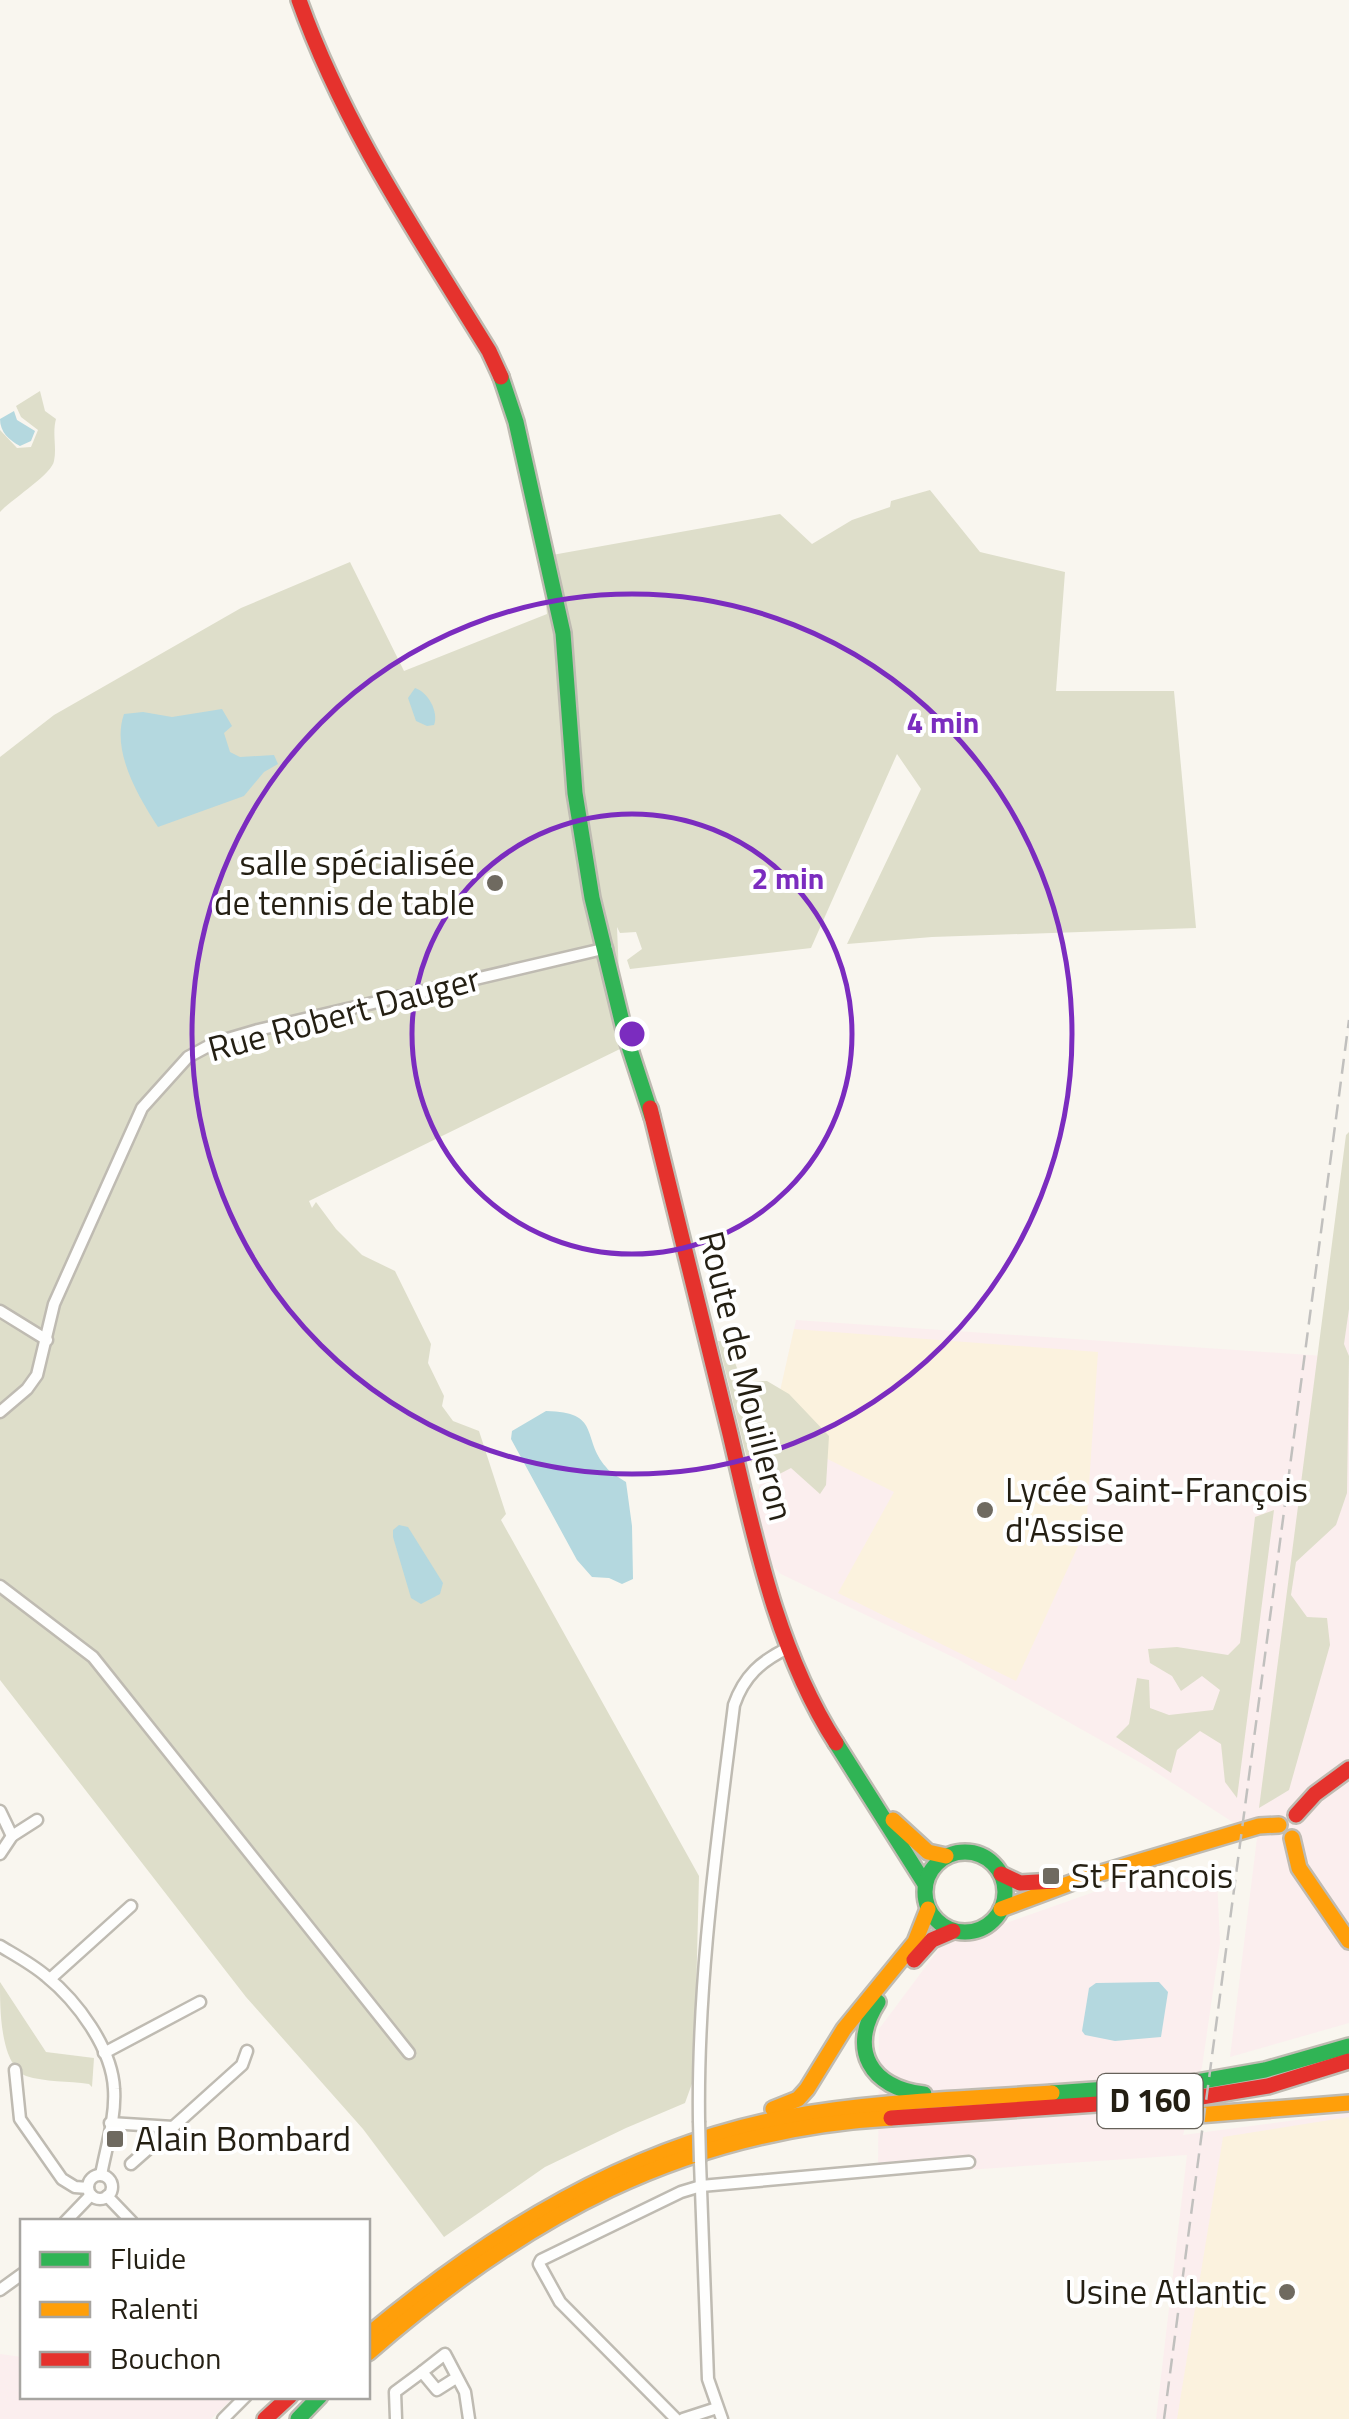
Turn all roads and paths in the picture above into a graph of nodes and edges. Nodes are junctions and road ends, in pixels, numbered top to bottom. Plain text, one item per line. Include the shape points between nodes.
1 (298, 0) edge
2 (580, 824) junction
3 (607, 930) junction
4 (605, 948) junction
5 (627, 1010) junction
6 (652, 1117) junction
7 (0, 1311) edge
8 (47, 1340) junction
9 (0, 1412) edge
10 (0, 1586) edge
11 (788, 1648) junction
12 (1349, 1770) edge
13 (865, 1786) junction
14 (0, 1811) edge
15 (1296, 1815) junction
16 (37, 1820) dead end
17 (1279, 1825) junction
18 (12, 1836) junction
19 (1292, 1838) junction
20 (0, 1854) edge
21 (946, 1856) junction
22 (1001, 1874) junction
23 (1084, 1878) junction
24 (925, 1884) junction
25 (131, 1906) dead end
26 (928, 1910) junction
27 (1001, 1910) junction
28 (954, 1930) junction
29 (1349, 1942) edge
30 (0, 1946) edge
31 (50, 1979) junction
32 (200, 2002) dead end
33 (1349, 2046) edge
34 (246, 2051) dead end
35 (104, 2052) junction
36 (408, 2054) dead end
37 (1349, 2061) edge
38 (14, 2070) dead end
39 (1349, 2074) edge
40 (1349, 2103) edge
41 (950, 2107) junction
42 (1155, 2114) junction
43 (110, 2123) junction
44 (742, 2125) junction
45 (172, 2126) junction
46 (968, 2162) dead end
47 (131, 2164) dead end
48 (101, 2175) junction
49 (701, 2186) junction
50 (89, 2191) junction
51 (107, 2196) junction
52 (67, 2219) edge
53 (129, 2219) edge
54 (391, 2322) junction
55 (370, 2331) edge
56 (370, 2350) edge
57 (370, 2359) edge
58 (422, 2372) junction
59 (456, 2378) junction
60 (243, 2399) edge
61 (287, 2399) edge
62 (297, 2399) edge
63 (317, 2399) edge
64 (325, 2399) edge
65 (720, 2414) edge
66 (224, 2419) edge
67 (266, 2419) edge
68 (279, 2419) edge
69 (298, 2419) edge
70 (306, 2419) edge
71 (396, 2419) edge
72 (469, 2419) edge
73 (679, 2419) edge

1 - 2 main road via 358,140 504,382 563,633
2 - 3 main road, Route de Mouilleron
2 - 4 main road, Route de Mouilleron
3 - 4 street
3 - 5 main road, Route de Mouilleron
4 - 5 street
4 - 6 main road, Route de Mouilleron
4 - 8 street, Rue Robert Dauger via 258,1030 188,1057 142,1108 54,1304
5 - 6 main road, Route de Mouilleron
6 - 11 main road, Route de Mouilleron
7 - 8 street
8 - 9 street, Rue Robert Dauger via 37,1375
10 - 36 street via 93,1657
11 - 13 main road, Route de Mouilleron via 820,1718
11 - 49 street, bridge via 750,1672 734,1705 706,1940
12 - 15 main road
13 - 21 main road via 909,1836 928,1852
13 - 24 main road
14 - 18 street
15 - 17 main road
15 - 19 main road via 1303,1828
16 - 18 street
17 - 19 main road
17 - 23 main road
18 - 20 street
19 - 29 main road via 1299,1868
21 - 22 main road via 975,1853
21 - 24 main road
22 - 23 main road via 1020,1882
22 - 27 main road
23 - 27 main road
24 - 26 main road
25 - 31 street
26 - 28 main road
26 - 44 main road via 915,1942 844,2029 807,2089
27 - 28 main road via 978,1930
28 - 41 main road via 924,1948 872,2009 862,2031 865,2058 883,2082 909,2094 936,2094
30 - 31 street
31 - 35 street
32 - 35 street
33 - 41 main road, D 160 via 1192,2083
34 - 45 street via 242,2064
35 - 43 street via 114,2088
37 - 41 main road, D 160 via 1268,2086 1194,2098
38 - 50 street via 20,2119 62,2179
39 - 42 main road via 1266,2098
40 - 42 main road
41 - 42 main road via 968,2122
41 - 44 main road, D 160 via 805,2112
41 - 54 main road, D 160 via 786,2129 666,2164 533,2231
43 - 45 street
43 - 48 street
44 - 54 main road, D 160 via 660,2152 573,2192 460,2261
45 - 47 street
46 - 49 street
48 - 50 street via 92,2178
48 - 51 street via 111,2183
49 - 65 street via 708,2379
49 - 73 street via 539,2264 560,2302
50 - 51 street
50 - 52 street
51 - 53 street
54 - 55 main road, D 160
54 - 56 main road, D 160
54 - 57 main road, D 160
58 - 59 street via 437,2390
58 - 59 street via 444,2354
58 - 71 street via 396,2392
59 - 72 street
60 - 66 street
61 - 67 main road
62 - 68 main road
63 - 69 main road
64 - 70 main road
65 - 73 street

